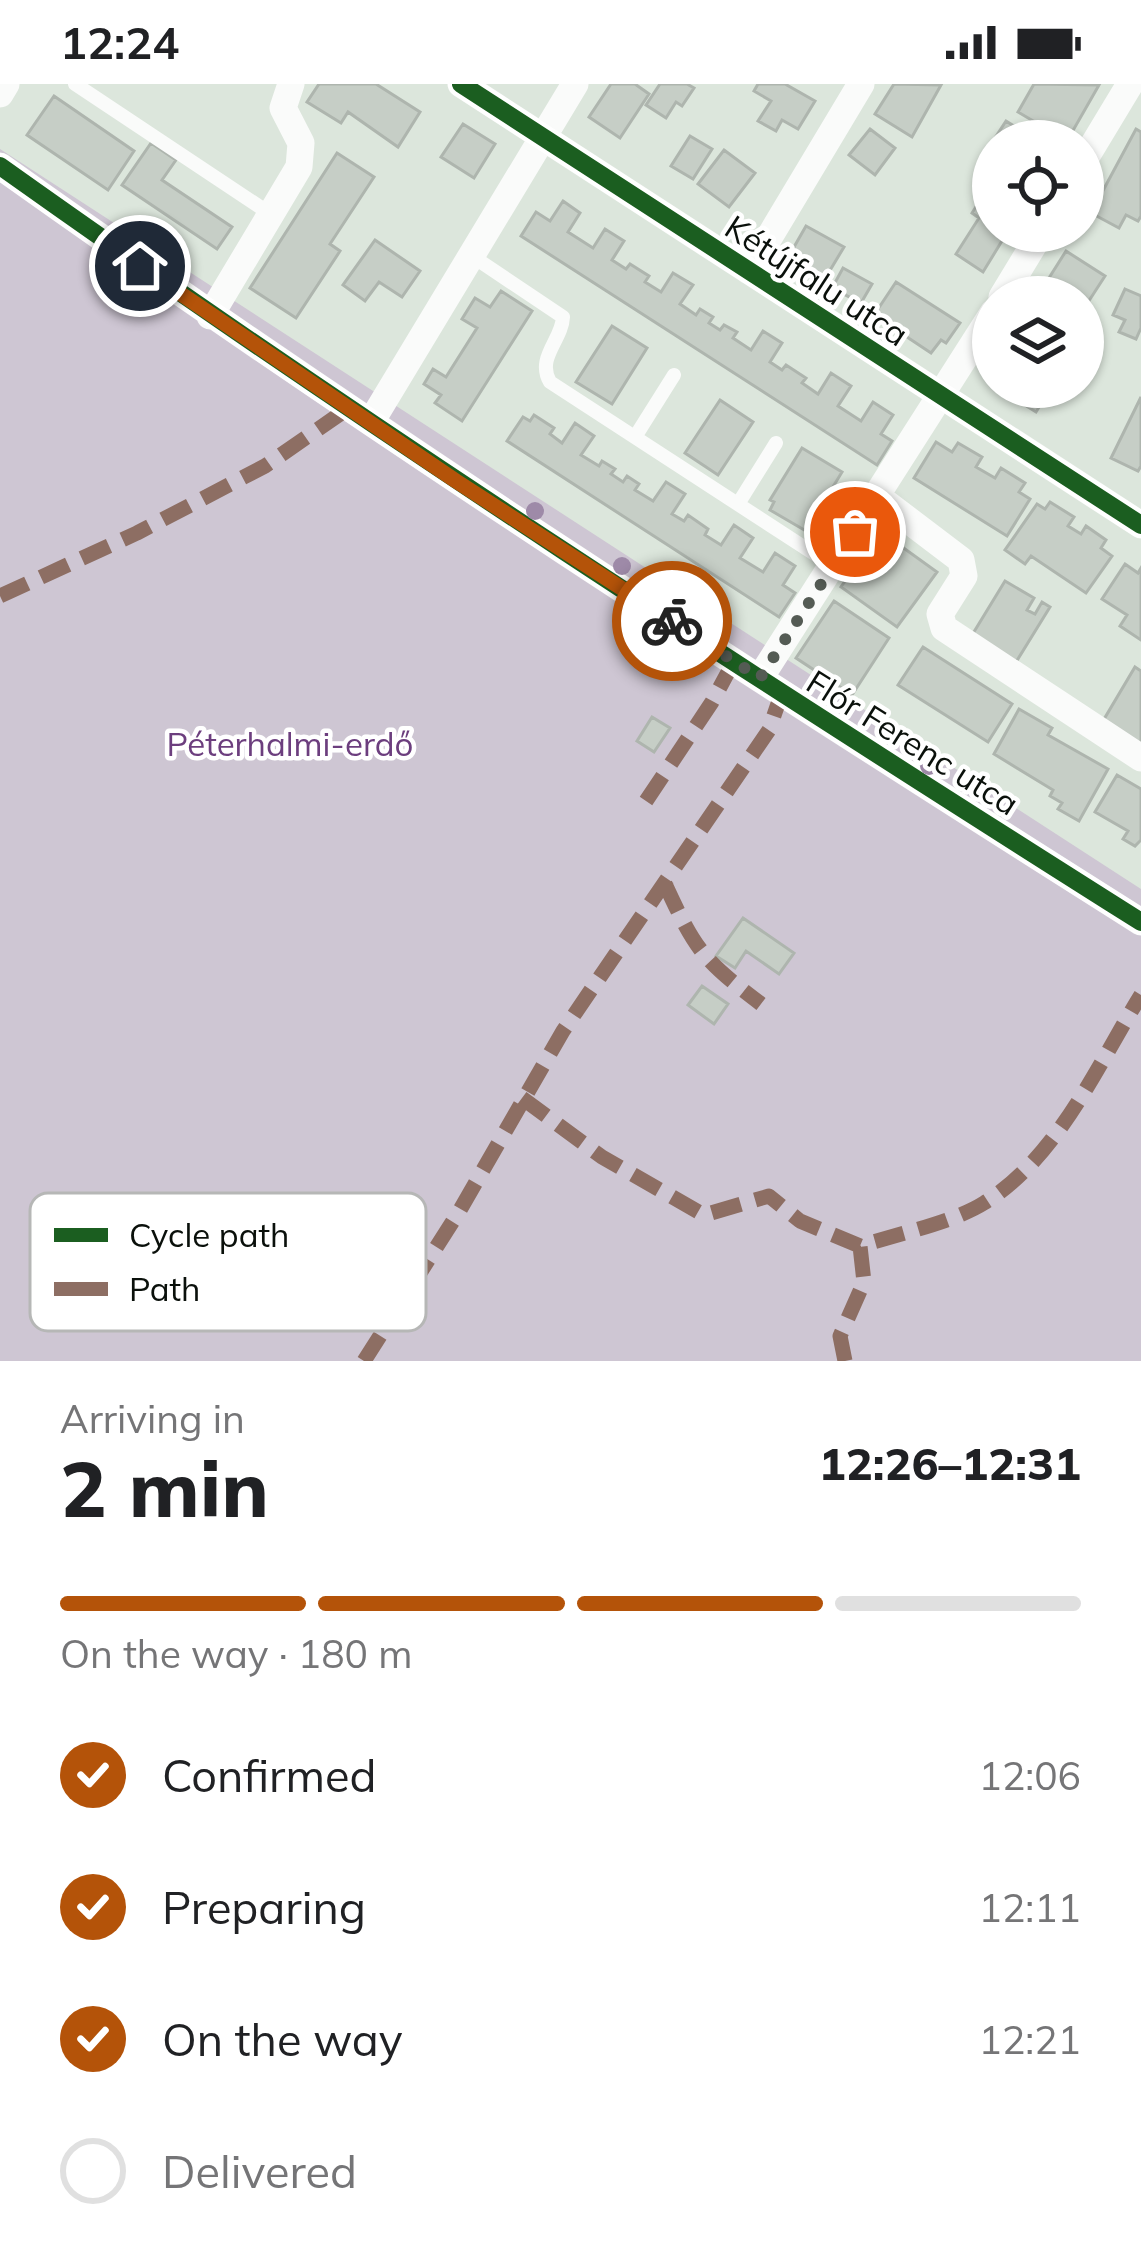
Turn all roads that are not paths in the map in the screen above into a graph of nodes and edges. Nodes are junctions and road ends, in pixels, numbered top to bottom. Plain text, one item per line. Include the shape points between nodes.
1 (6, 84) edge
2 (75, 84) edge
3 (291, 84) edge
4 (460, 84) edge
5 (575, 84) edge
6 (861, 84) edge
7 (1130, 84) edge
8 (0, 94) edge
9 (1104, 127) edge
10 (544, 138) junction
11 (0, 166) edge
12 (269, 213) junction
13 (472, 256) junction
14 (749, 271) junction
15 (210, 316) junction
16 (972, 348) edge
17 (674, 374) dead end
18 (943, 397) junction
19 (371, 422) junction
20 (635, 437) junction
21 (776, 443) dead end
22 (878, 497) junction
23 (738, 504) junction
24 (1141, 524) edge
25 (833, 566) junction
26 (760, 678) junction
27 (1141, 758) edge
28 (1141, 922) edge

1 - 8 street
2 - 12 lane
3 - 12 street via 283,108 302,155
4 - 10 street, Kétújfalu utca
5 - 10 street
6 - 14 street
7 - 9 street
10 - 13 street
10 - 14 street, Kétújfalu utca
11 - 15 street, Flór Ferenc utca
12 - 15 street
13 - 19 street
13 - 20 lane via 558,311 564,323 546,358 550,382
14 - 18 street, Kétújfalu utca
15 - 19 street, Flór Ferenc utca
16 - 18 street
17 - 20 lane
18 - 22 street
18 - 24 street, Kétújfalu utca
19 - 26 street, Flór Ferenc utca
20 - 23 lane
21 - 23 lane
22 - 25 street
22 - 27 street via 962,560 964,576 940,614 944,628
23 - 25 lane
25 - 26 street
26 - 28 street, Flór Ferenc utca

